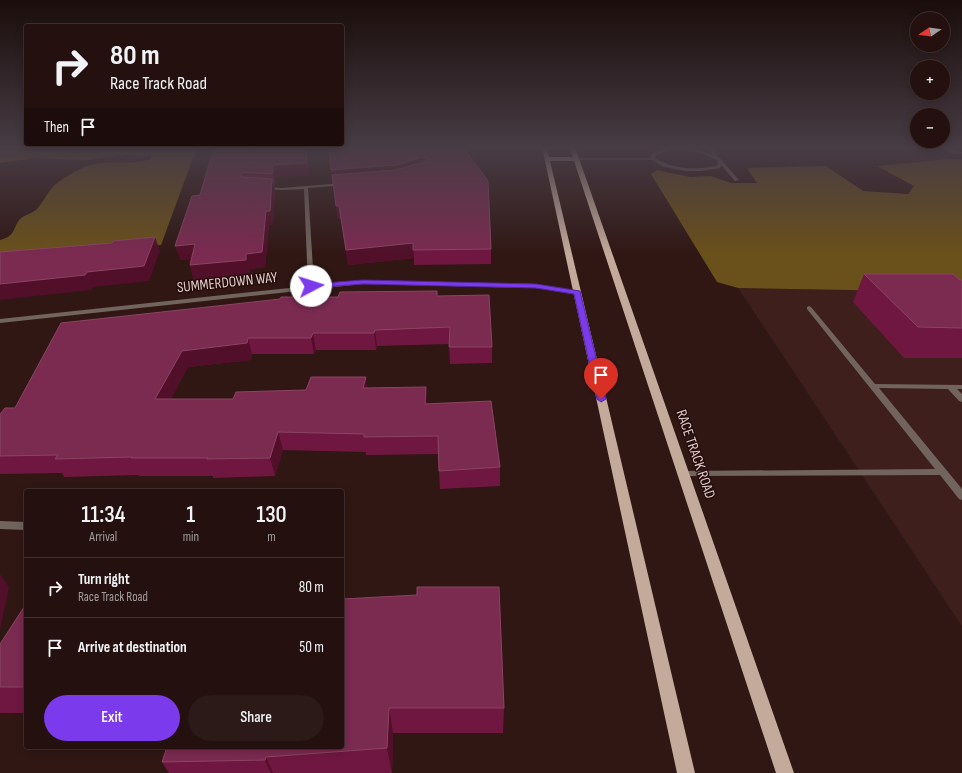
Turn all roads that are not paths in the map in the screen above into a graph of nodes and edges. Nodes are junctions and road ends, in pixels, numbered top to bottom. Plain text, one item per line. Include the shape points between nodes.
1 (552, 183) edge
2 (584, 183) edge
3 (351, 184) edge
4 (306, 187) junction
5 (261, 188) edge
6 (311, 286) junction
7 (578, 293) junction
8 (809, 308) dead end
9 (0, 320) edge
10 (874, 386) junction
11 (950, 386) junction
12 (962, 387) edge
13 (962, 399) edge
14 (943, 472) junction
15 (684, 474) junction
16 (962, 496) edge
17 (0, 525) edge
18 (24, 526) edge
19 (686, 773) edge
20 (786, 773) edge

1 - 7 main road
2 - 15 main road, RACE TRACK ROAD
3 - 4 street
4 - 5 street
4 - 6 street
6 - 7 street, SUMMERDOWN WAY via 363,282 536,286
6 - 9 street, SUMMERDOWN WAY
7 - 19 main road
8 - 10 street
10 - 11 street
10 - 14 street
11 - 12 street
11 - 13 street
14 - 15 street
14 - 16 street
15 - 20 main road, RACE TRACK ROAD
17 - 18 street

